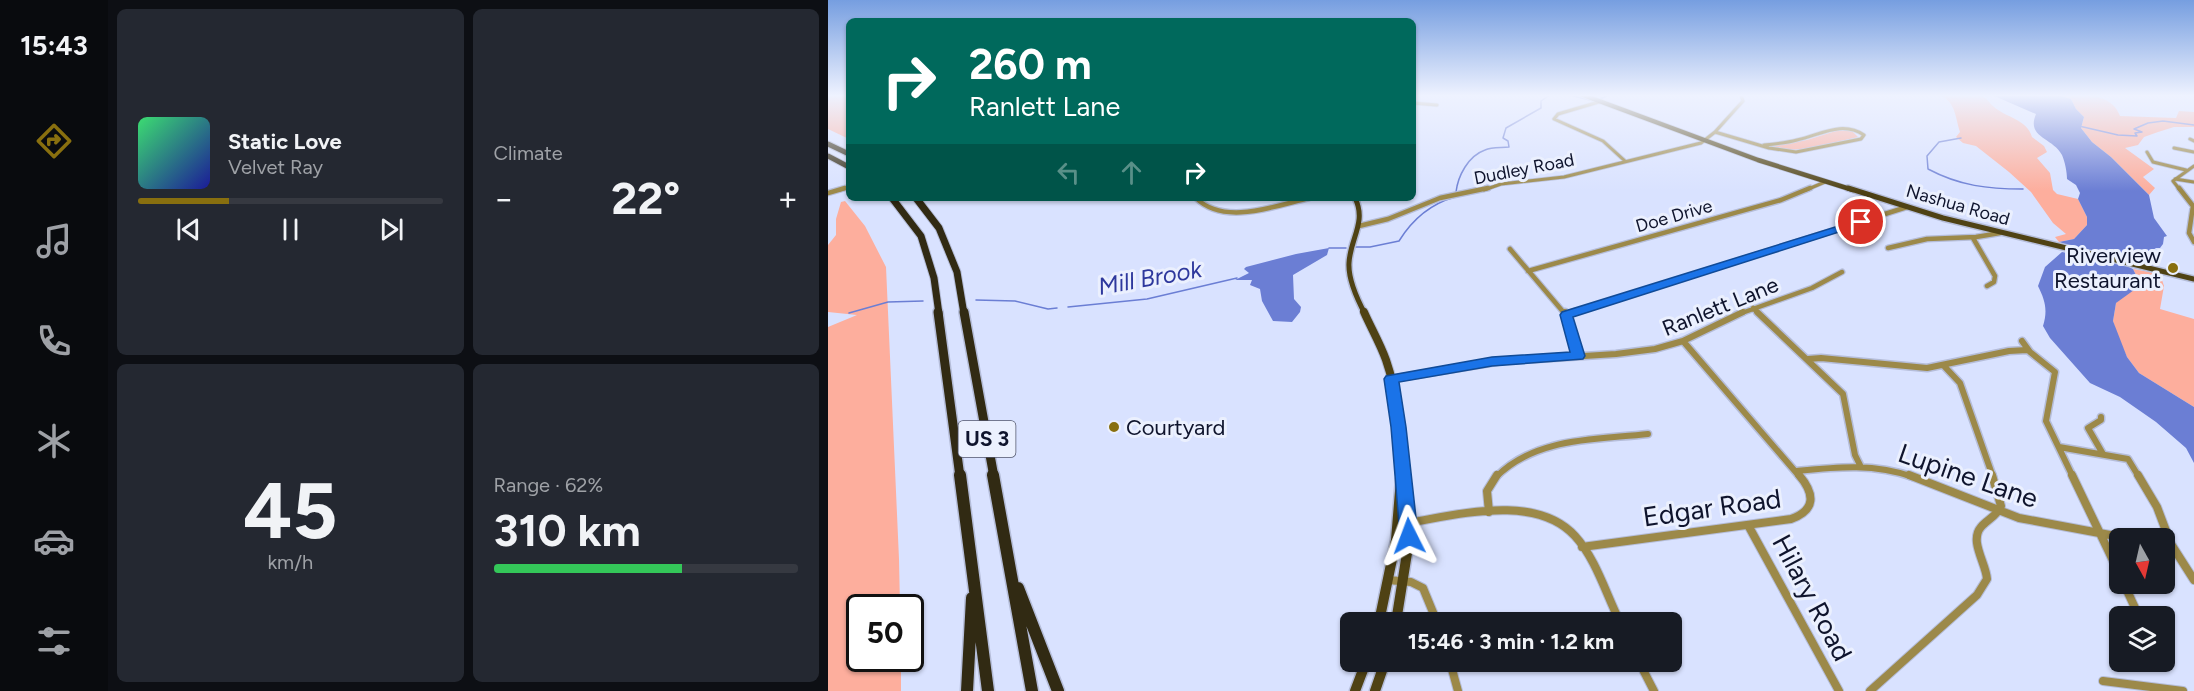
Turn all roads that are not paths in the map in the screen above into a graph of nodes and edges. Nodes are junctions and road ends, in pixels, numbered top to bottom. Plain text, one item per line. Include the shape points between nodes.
1 (1572, 127) edge
2 (1670, 127) edge
3 (1719, 127) edge
4 (1715, 132) junction
5 (1706, 141) junction
6 (828, 144) edge
7 (1764, 146) junction
8 (2174, 148) dead end
9 (2147, 152) dead end
10 (2194, 152) edge
11 (846, 153) edge
12 (828, 156) edge
13 (1625, 161) junction
14 (846, 165) edge
15 (2194, 166) edge
16 (2187, 170) junction
17 (2175, 179) junction
18 (1825, 182) junction
19 (2194, 182) edge
20 (846, 188) edge
21 (828, 191) edge
22 (2186, 197) junction
23 (2194, 198) edge
24 (894, 201) edge
25 (918, 201) edge
26 (1199, 201) edge
27 (1294, 201) edge
28 (1356, 201) edge
29 (1907, 207) junction
30 (2193, 218) edge
31 (1359, 226) junction
32 (2000, 233) junction
33 (1973, 238) junction
34 (2193, 240) edge
35 (1888, 248) dead end
36 (1510, 249) dead end
37 (1528, 271) junction
38 (1842, 272) dead end
39 (2194, 279) edge
40 (1987, 286) dead end
41 (1753, 308) junction
42 (1566, 315) junction
43 (1683, 341) junction
44 (2022, 341) dead end
45 (2027, 350) junction
46 (1578, 356) junction
47 (1808, 359) junction
48 (1944, 366) junction
49 (1391, 379) junction
50 (2101, 417) dead end
51 (1648, 434) dead end
52 (2059, 447) junction
53 (2103, 454) junction
54 (1860, 465) junction
55 (1796, 471) junction
56 (1402, 477) junction
57 (1489, 512) junction
58 (1999, 512) junction
59 (1409, 523) junction
60 (1397, 524) junction
61 (1748, 525) junction
62 (2163, 528) edge
63 (2099, 534) junction
64 (2109, 535) edge
65 (1582, 547) junction
66 (2109, 554) edge
67 (2175, 554) edge
68 (1010, 569) junction
69 (973, 577) junction
70 (1388, 580) junction
71 (1406, 580) junction
72 (2194, 580) edge
73 (1381, 612) edge
74 (1398, 612) edge
75 (1433, 612) edge
76 (1615, 612) edge
77 (1362, 672) edge
78 (1382, 672) edge
79 (1453, 672) edge
80 (1644, 672) edge
81 (2103, 681) dead end
82 (2120, 688) edge
83 (967, 691) edge
84 (988, 691) edge
85 (1032, 691) edge
86 (1058, 691) edge
87 (1355, 691) edge
88 (1375, 691) edge
89 (1458, 691) edge
90 (1654, 691) edge
91 (1839, 691) edge
92 (1870, 691) edge
93 (2183, 691) edge

1 - 13 street via 1603,141
2 - 5 main road, Nashua Road
3 - 4 street
4 - 5 street
4 - 7 street
5 - 13 street, Dudley Road
5 - 18 main road, Nashua Road
6 - 11 highway
7 - 7 street via 1809,150 1861,139 1864,135 1837,128
8 - 10 street
9 - 16 street via 2156,163
12 - 14 highway
13 - 31 street, Dudley Road via 1554,179 1501,184 1436,199
15 - 16 street
16 - 17 street
17 - 19 street
17 - 22 street via 2173,183
18 - 29 main road, Nashua Road
18 - 37 street, Doe Drive via 1780,200
20 - 21 street
22 - 23 street
22 - 30 street via 2193,206
24 - 69 highway, US 3 via 921,236 932,269
25 - 68 highway, US 3 via 939,228 957,272
26 - 27 street via 1205,208 1234,212
28 - 31 main road via 1361,213
29 - 32 main road, Nashua Road
29 - 42 street
30 - 34 street
31 - 49 main road via 1350,250 1348,271
32 - 33 street
32 - 39 main road, Nashua Road
33 - 35 street via 1927,239
33 - 40 street via 1995,276
36 - 37 street
37 - 42 street
38 - 41 street, Ranlett Lane via 1812,288
41 - 43 street, Ranlett Lane
41 - 47 street
42 - 46 street
43 - 46 street, Ranlett Lane via 1640,352
43 - 55 street, Edgar Road
44 - 45 street
45 - 48 street
45 - 52 street via 2055,374 2045,417
46 - 49 street, Ranlett Lane via 1492,362
47 - 48 street via 1921,369
47 - 54 street via 1845,398
48 - 58 street via 1960,383 2001,500
49 - 56 main road
50 - 53 street via 2088,428
51 - 57 street via 1534,449 1490,484
52 - 53 street
52 - 63 street
53 - 62 street via 2123,457 2132,463 2157,507
54 - 55 street, Lupine Lane
54 - 58 street, Lupine Lane via 1901,472
55 - 61 street, Edgar Road via 1811,497 1808,511 1791,519
56 - 59 main road
56 - 60 main road
57 - 59 street
57 - 65 street via 1525,510 1548,516 1569,530
58 - 63 street, Lupine Lane
58 - 92 street via 1980,528 1977,536 1987,574 1984,587
59 - 60 street
59 - 71 main road
60 - 70 main road
61 - 65 street, Edgar Road
61 - 91 street, Hilary Road
63 - 64 street, Lupine Lane
63 - 66 street
65 - 76 street
67 - 72 street
68 - 85 highway, US 3
68 - 86 highway
69 - 83 highway
69 - 84 highway, US 3
70 - 71 street
70 - 73 main road
71 - 74 main road
71 - 75 street via 1424,587
77 - 87 main road
78 - 88 main road
79 - 89 street
80 - 90 street
81 - 82 street
82 - 93 street

